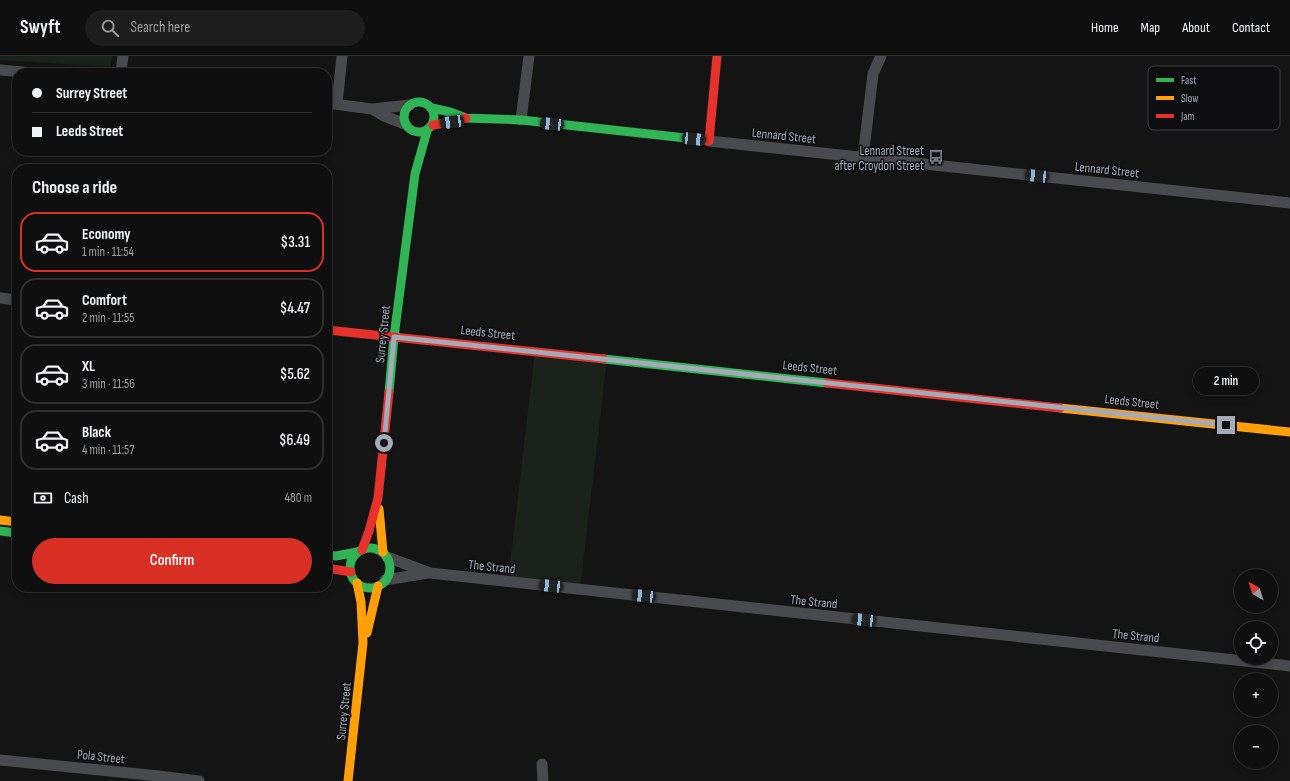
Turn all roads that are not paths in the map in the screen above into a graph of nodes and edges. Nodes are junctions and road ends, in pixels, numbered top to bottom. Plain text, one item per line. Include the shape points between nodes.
1 (123, 56) edge
2 (342, 56) edge
3 (529, 56) edge
4 (717, 56) edge
5 (881, 56) edge
6 (122, 68) edge
7 (0, 70) edge
8 (12, 71) edge
9 (332, 104) edge
10 (410, 105) junction
11 (432, 108) junction
12 (372, 109) junction
13 (466, 118) junction
14 (521, 120) junction
15 (406, 125) junction
16 (430, 128) junction
17 (709, 141) junction
18 (863, 157) junction
19 (415, 174) junction
20 (1290, 203) edge
21 (0, 298) edge
22 (12, 299) edge
23 (332, 331) edge
24 (394, 337) junction
25 (1290, 432) edge
26 (378, 498) junction
27 (0, 520) edge
28 (12, 521) edge
29 (0, 531) edge
30 (12, 532) edge
31 (359, 551) junction
32 (385, 555) junction
33 (332, 556) edge
34 (332, 569) edge
35 (351, 572) junction
36 (430, 573) junction
37 (357, 583) junction
38 (382, 583) junction
39 (363, 643) junction
40 (1290, 666) edge
41 (0, 760) edge
42 (542, 764) dead end
43 (199, 781) edge
44 (348, 781) edge
45 (543, 781) edge

1 - 6 street
2 - 9 street
3 - 14 street
4 - 17 street
5 - 18 street via 873,74
7 - 8 street
9 - 12 street, Lennard Street
10 - 11 street, Lennard Street via 421,102
10 - 12 street, Lennard Street
10 - 15 street via 404,115
11 - 13 street, Lennard Street
11 - 16 street via 435,119
12 - 15 street, Lennard Street
13 - 14 street, Lennard Street
13 - 16 street, Lennard Street
14 - 17 street, Lennard Street
15 - 16 street, Lennard Street via 417,133
15 - 19 street, Surrey Street via 412,145
16 - 19 street, Surrey Street
17 - 18 street, Lennard Street
18 - 20 street, Lennard Street
19 - 24 street, Surrey Street
21 - 22 street
23 - 24 street, Leeds Street
24 - 25 street, Leeds Street
24 - 26 street, Surrey Street
26 - 31 street, Surrey Street via 369,531
26 - 32 street, Surrey Street
27 - 28 street
29 - 30 street
31 - 32 street via 372,548
31 - 33 street
31 - 35 street via 351,561
32 - 36 street, The Strand
32 - 38 street via 390,563 390,569
34 - 35 street
35 - 37 street
36 - 38 street, The Strand
36 - 40 street, The Strand
37 - 38 street via 367,587
37 - 39 street, Surrey Street via 361,602
38 - 39 street, Surrey Street
39 - 44 street, Surrey Street
41 - 43 street, Pola Street
42 - 45 street

